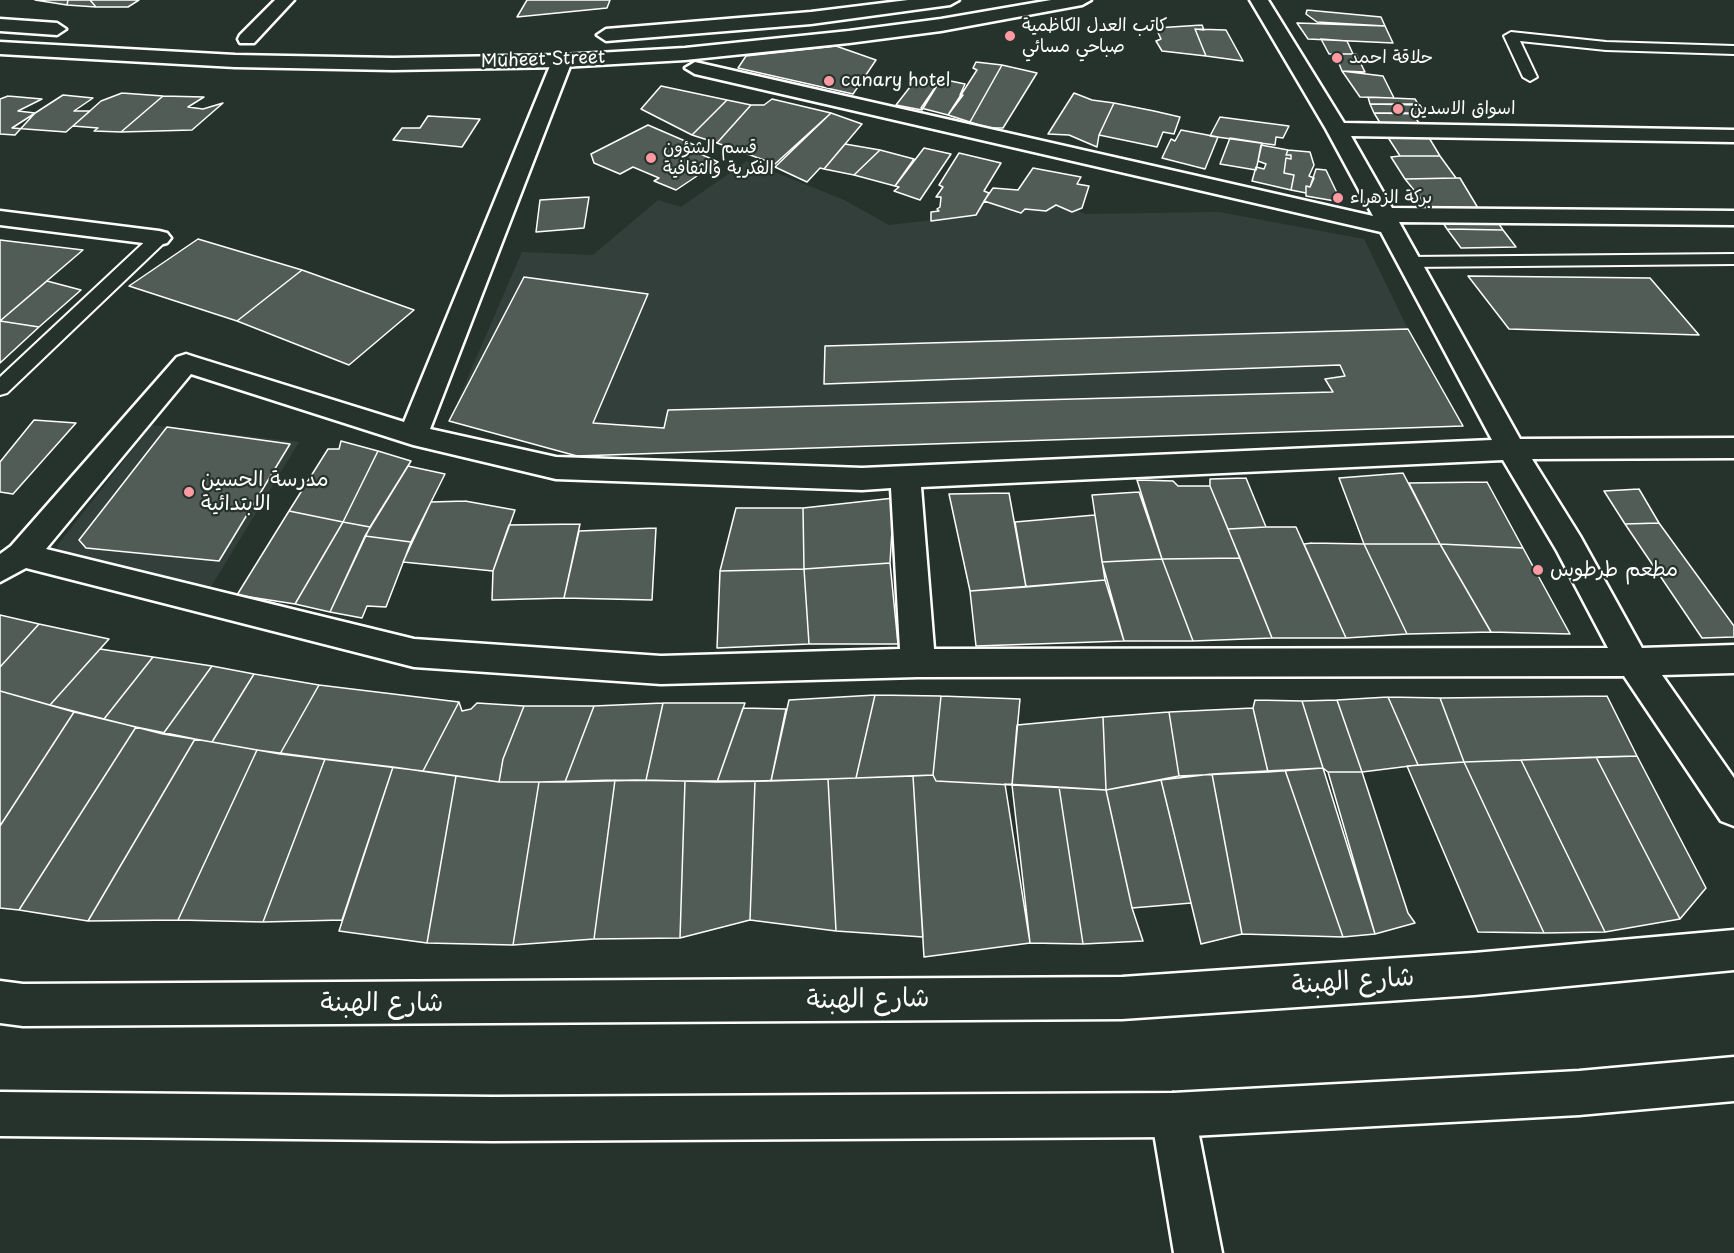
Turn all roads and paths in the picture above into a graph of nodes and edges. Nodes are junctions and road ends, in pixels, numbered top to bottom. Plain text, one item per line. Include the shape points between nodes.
1 (285, 0) edge
2 (950, 0) edge
3 (1082, 0) edge
4 (1259, 0) edge
5 (917, 2) edge
6 (0, 25) edge
7 (77, 30) dead end
8 (585, 37) dead end
9 (225, 38) dead end
10 (248, 39) junction
11 (268, 40) dead end
12 (0, 48) edge
13 (1734, 50) edge
14 (562, 61) junction
15 (695, 68) dead end
16 (1530, 77) dead end
17 (1337, 129) junction
18 (1697, 136) junction
19 (1734, 136) edge
20 (1734, 154) edge
21 (0, 218) edge
22 (1734, 218) edge
23 (1387, 221) junction
24 (159, 238) joint
25 (1734, 259) edge
26 (1409, 262) junction
27 (0, 388) edge
28 (413, 435) junction
29 (1511, 448) junction
30 (1734, 448) edge
31 (906, 477) junction
32 (11, 562) edge
33 (1734, 659) edge
34 (1633, 662) junction
35 (918, 663) junction
36 (1734, 809) edge
37 (1734, 950) edge
38 (0, 1002) edge
39 (1734, 1079) edge
40 (0, 1114) edge
41 (1173, 1115) junction
42 (1198, 1253) edge

1 - 10 street
2 - 5 street, Muheet Street
3 - 14 street, Muheet Street via 849,37 685,54
4 - 17 street
5 - 8 street, Muheet Street via 698,29
6 - 7 street
9 - 10 street
10 - 11 street
12 - 14 street, Muheet Street via 234,61
13 - 16 lane via 1606,46 1511,36
14 - 28 street
15 - 23 street
17 - 18 street
17 - 23 street
18 - 19 street
18 - 20 street
21 - 24 street
22 - 23 street
23 - 26 street
24 - 27 lane
25 - 26 lane
26 - 29 street
28 - 31 street via 556,468 862,479
28 - 32 street via 186,363
29 - 30 street
29 - 31 street
29 - 34 street
31 - 35 street
32 - 35 street via 414,653 661,670
33 - 34 street
34 - 35 street
34 - 36 street
37 - 38 street, شارع الهبنة via 1473,974 1122,998 23,1005
39 - 41 street via 1579,1093
40 - 41 street via 493,1119
41 - 42 street

